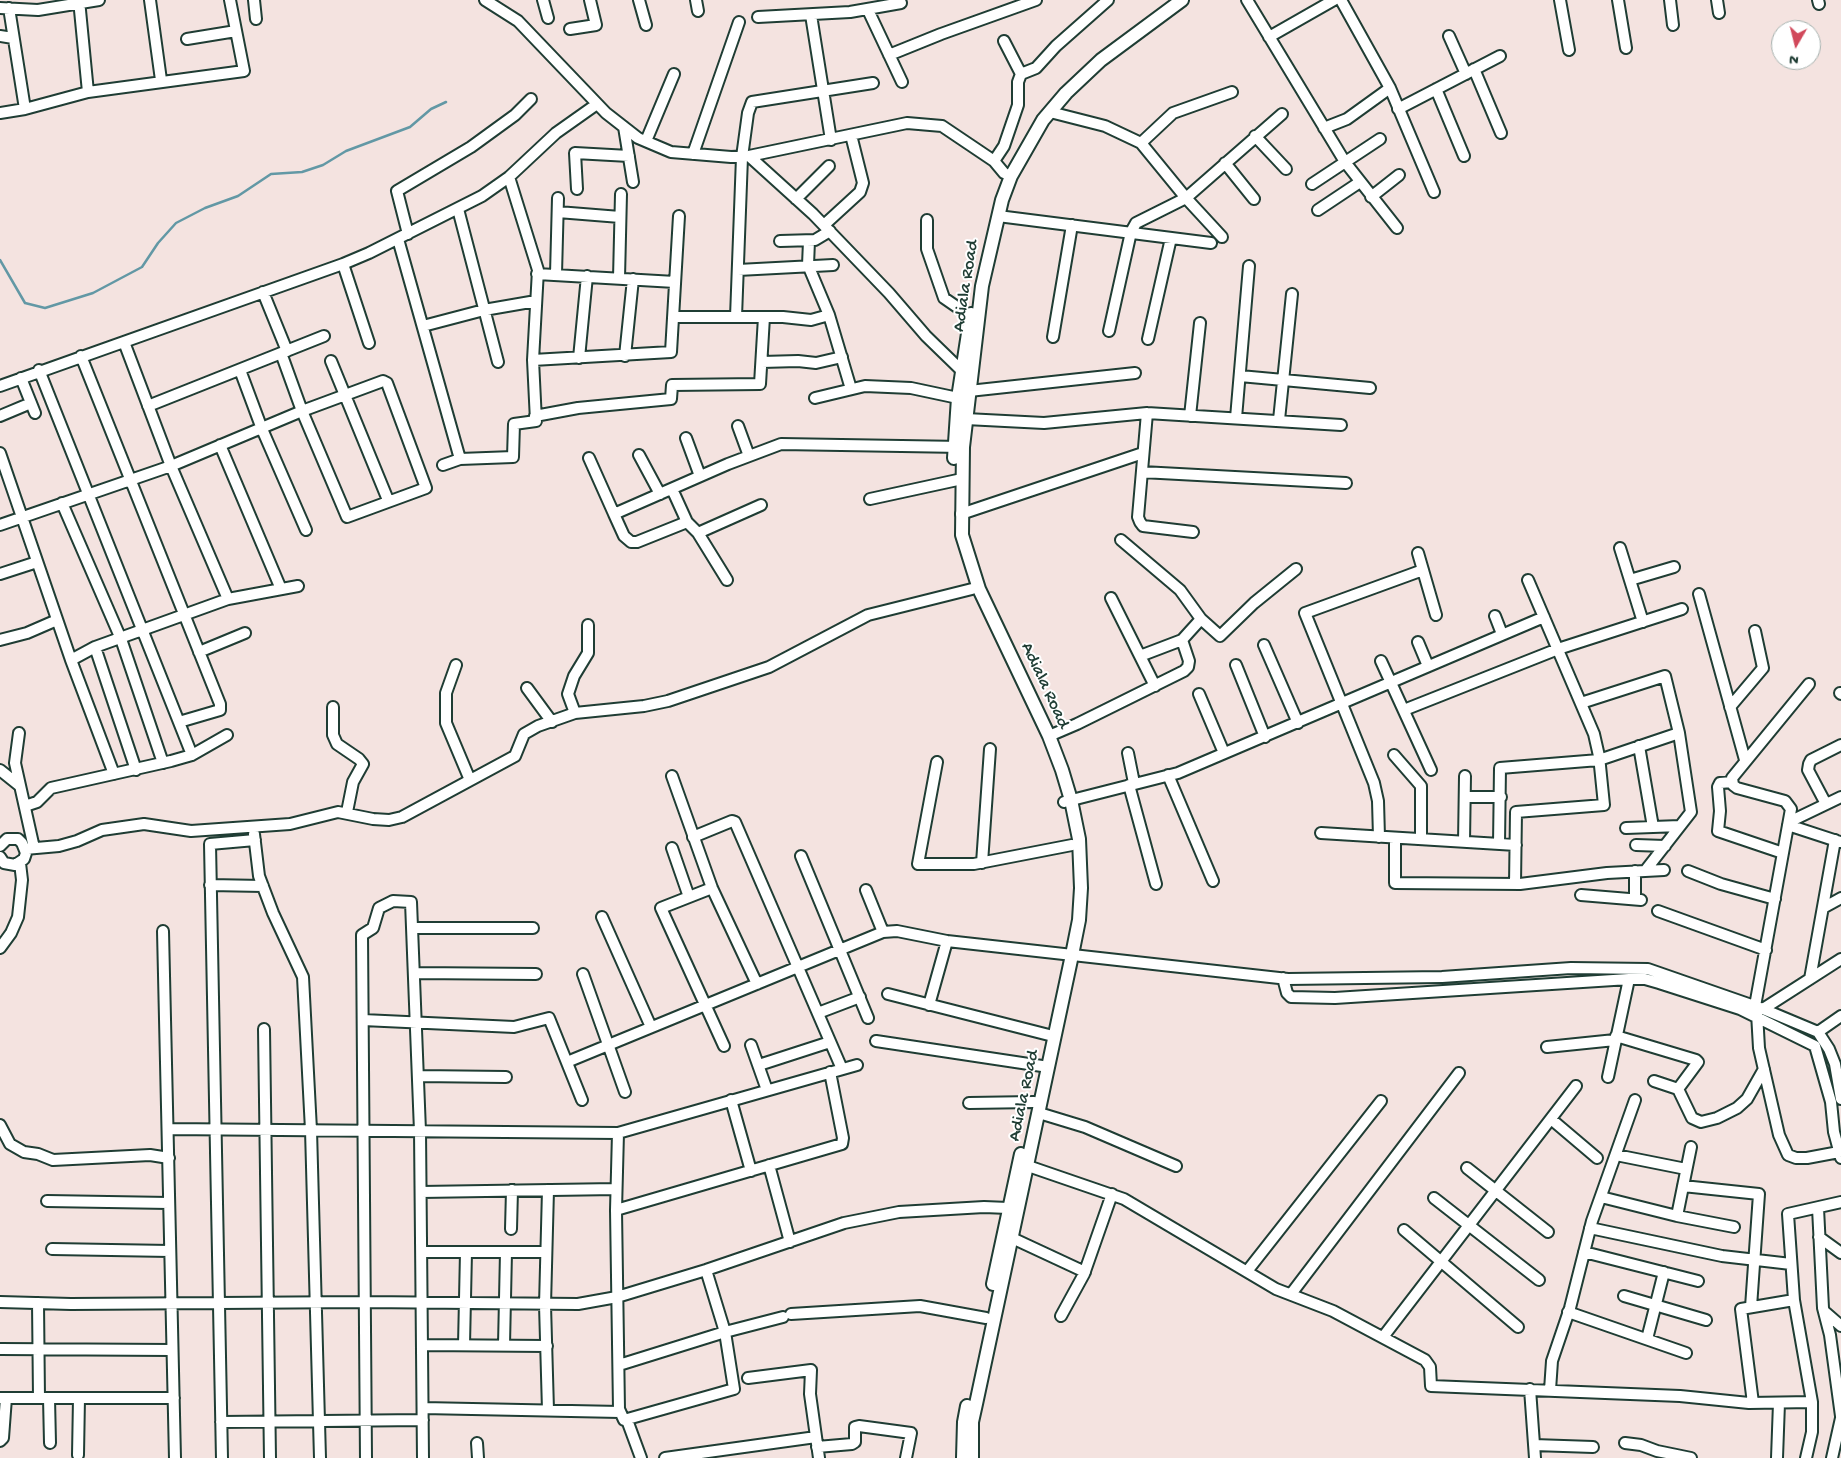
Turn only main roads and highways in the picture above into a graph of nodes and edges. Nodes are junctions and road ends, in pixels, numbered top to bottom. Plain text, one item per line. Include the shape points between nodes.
1 (1170, 0) edge
2 (1182, 0) edge
3 (1008, 174) junction
4 (964, 395) junction
5 (959, 447) junction
6 (957, 480) junction
7 (1068, 801) junction
8 (1069, 954) junction
9 (1037, 1108) junction
10 (963, 1458) edge
11 (972, 1458) edge

1 - 3 main road, Adiala Road via 1096,55 1061,88 1038,116
2 - 3 main road, Adiala Road via 1101,60 1050,112
3 - 4 main road, Adiala Road via 982,286
3 - 4 main road, Adiala Road via 995,198 984,242 962,371
4 - 5 main road, Adiala Road
4 - 5 main road, Adiala Road via 966,419
5 - 6 main road, Adiala Road
6 - 7 main road, Adiala Road via 962,535 979,589 1049,736
6 - 7 main road, Adiala Road via 956,538 959,555
7 - 8 main road, Adiala Road via 1072,845
7 - 8 main road, Adiala Road via 1079,839 1081,868 1079,920
8 - 9 main road, Adiala Road
8 - 9 main road, Adiala Road via 1042,1066
9 - 10 main road, Adiala Road via 1008,1208 964,1422
9 - 11 main road, Adiala Road via 1028,1166 972,1422

